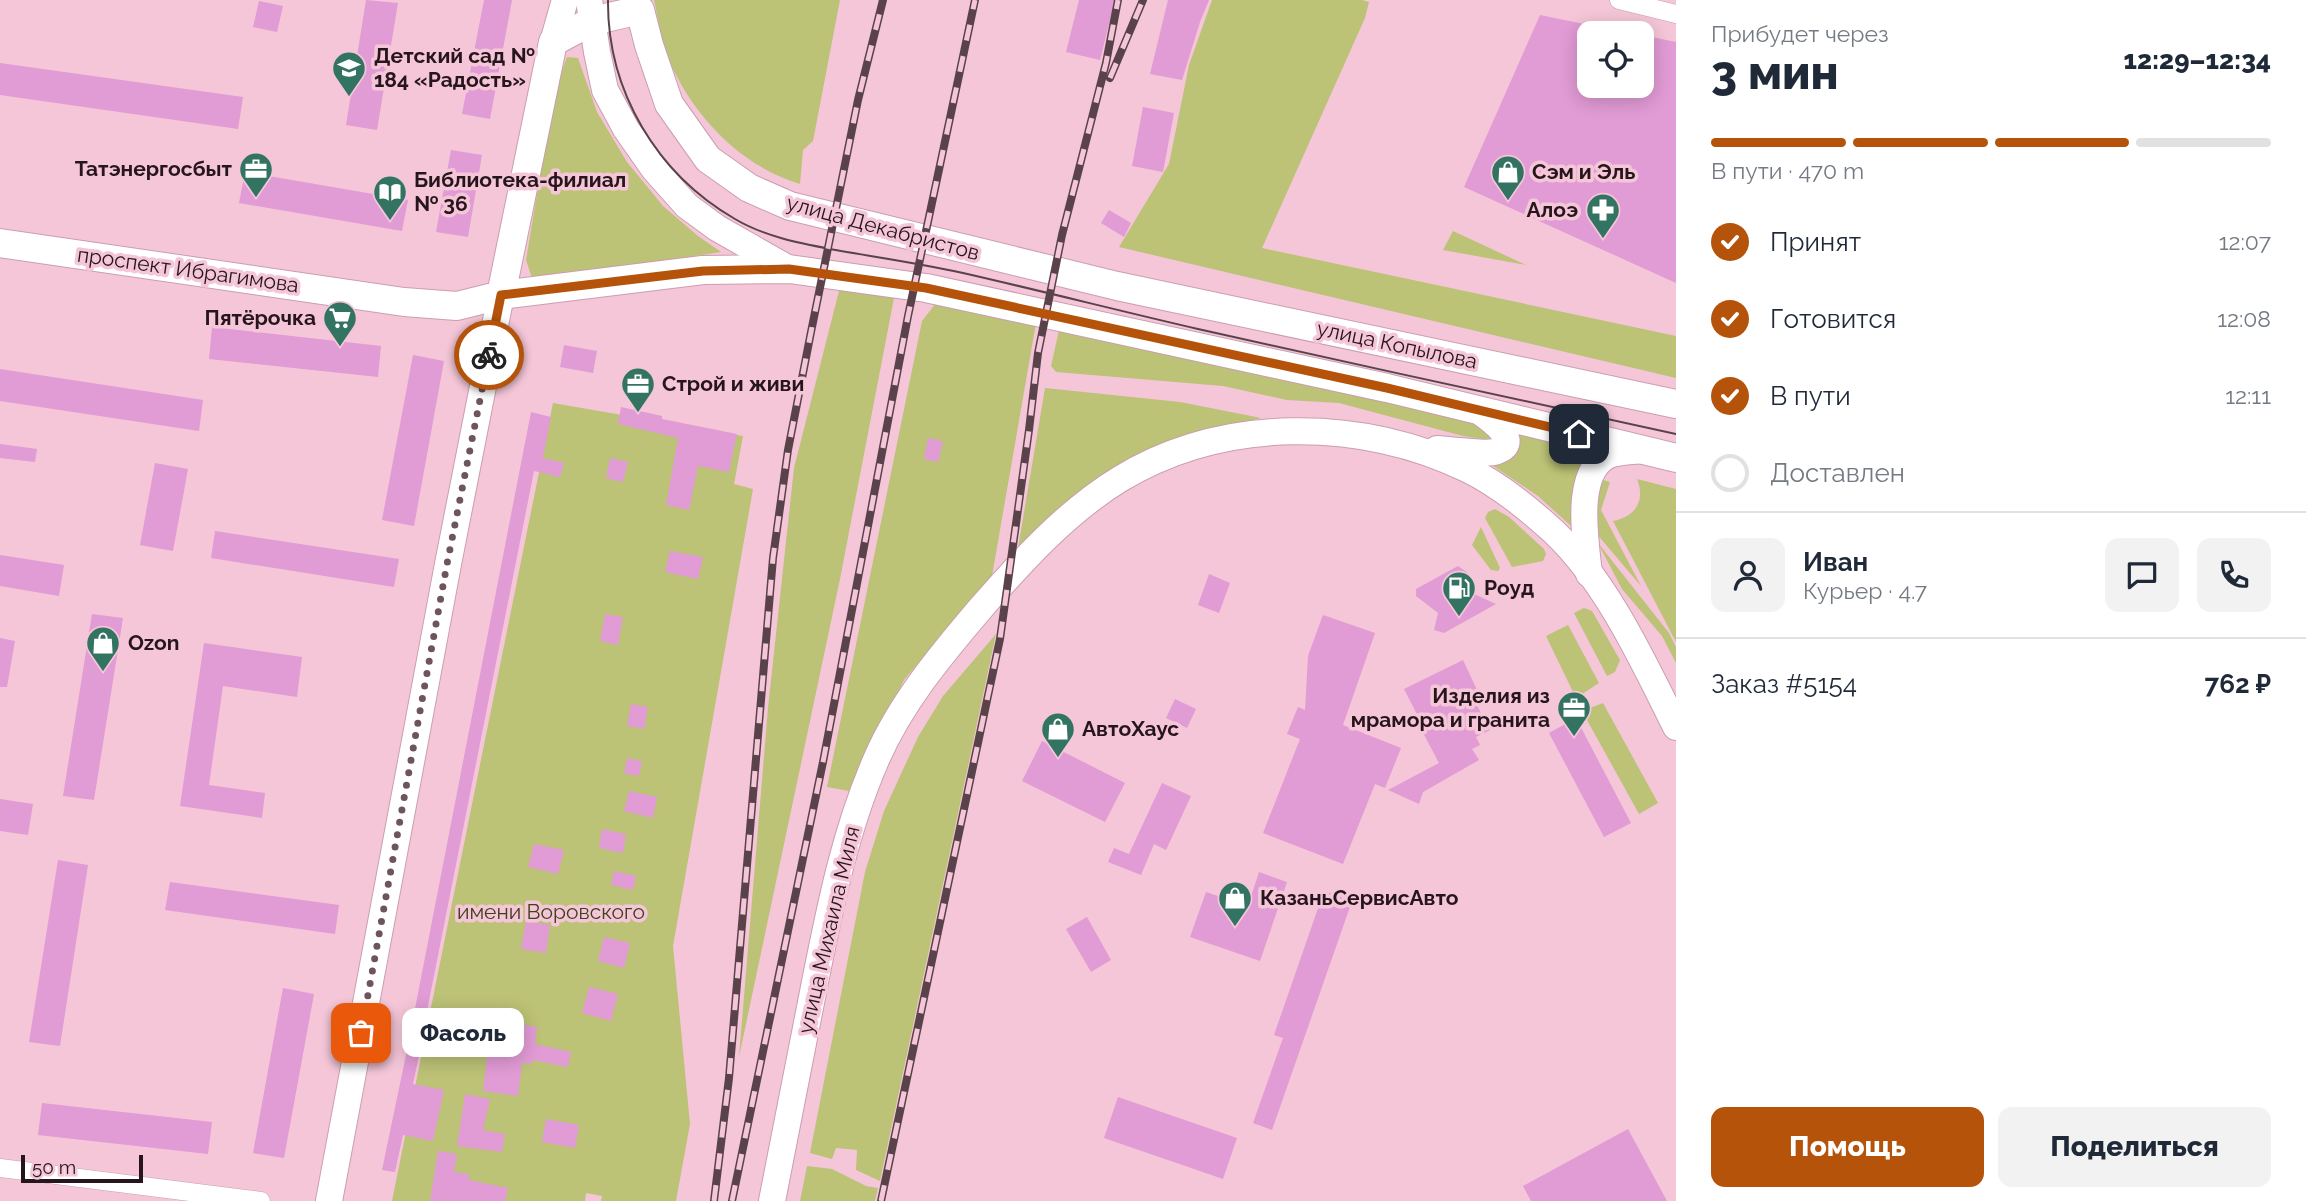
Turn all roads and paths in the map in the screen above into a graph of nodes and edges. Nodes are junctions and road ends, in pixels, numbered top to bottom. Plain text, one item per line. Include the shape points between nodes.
1 (565, 0) edge
2 (1619, 0) edge
3 (639, 5) edge
4 (591, 10) edge
5 (1676, 14) edge
6 (553, 42) junction
7 (0, 226) edge
8 (0, 243) edge
9 (789, 269) junction
10 (1117, 286) joint
11 (501, 295) junction
12 (1676, 404) edge
13 (1476, 409) junction
14 (1409, 448) junction
15 (1646, 450) junction
16 (1676, 458) edge
17 (1589, 573) junction
18 (1676, 727) edge
19 (0, 1168) edge
20 (261, 1201) edge
21 (329, 1201) edge
22 (772, 1201) edge

1 - 6 main road
2 - 5 street
3 - 4 main road
3 - 10 main road, улица Декабристов via 669,104 708,159 749,188 803,210
4 - 6 main road
4 - 9 main road via 606,90 626,130 654,169 687,206 717,229
6 - 11 main road
7 - 11 main road, проспект Ибрагимова
8 - 11 main road, проспект Ибрагимова via 404,302 457,306
9 - 11 main road, проспект Ибрагимова via 703,271
9 - 13 main road via 926,288
10 - 12 main road, улица Копылова
11 - 21 main road
13 - 14 main road via 1504,433 1506,441 1499,451
13 - 15 main road
14 - 17 main road, улица Михаила Миля via 1480,476 1556,534
14 - 22 main road, улица Михаила Миля via 1326,431 1290,431 1222,438 1167,456 1121,479 1082,507 1022,561 958,634 906,703 876,759 856,811 832,902
15 - 16 main road
15 - 17 main road via 1611,454 1591,473 1583,506
17 - 18 main road, улица Михаила Миля via 1629,634
19 - 20 street

